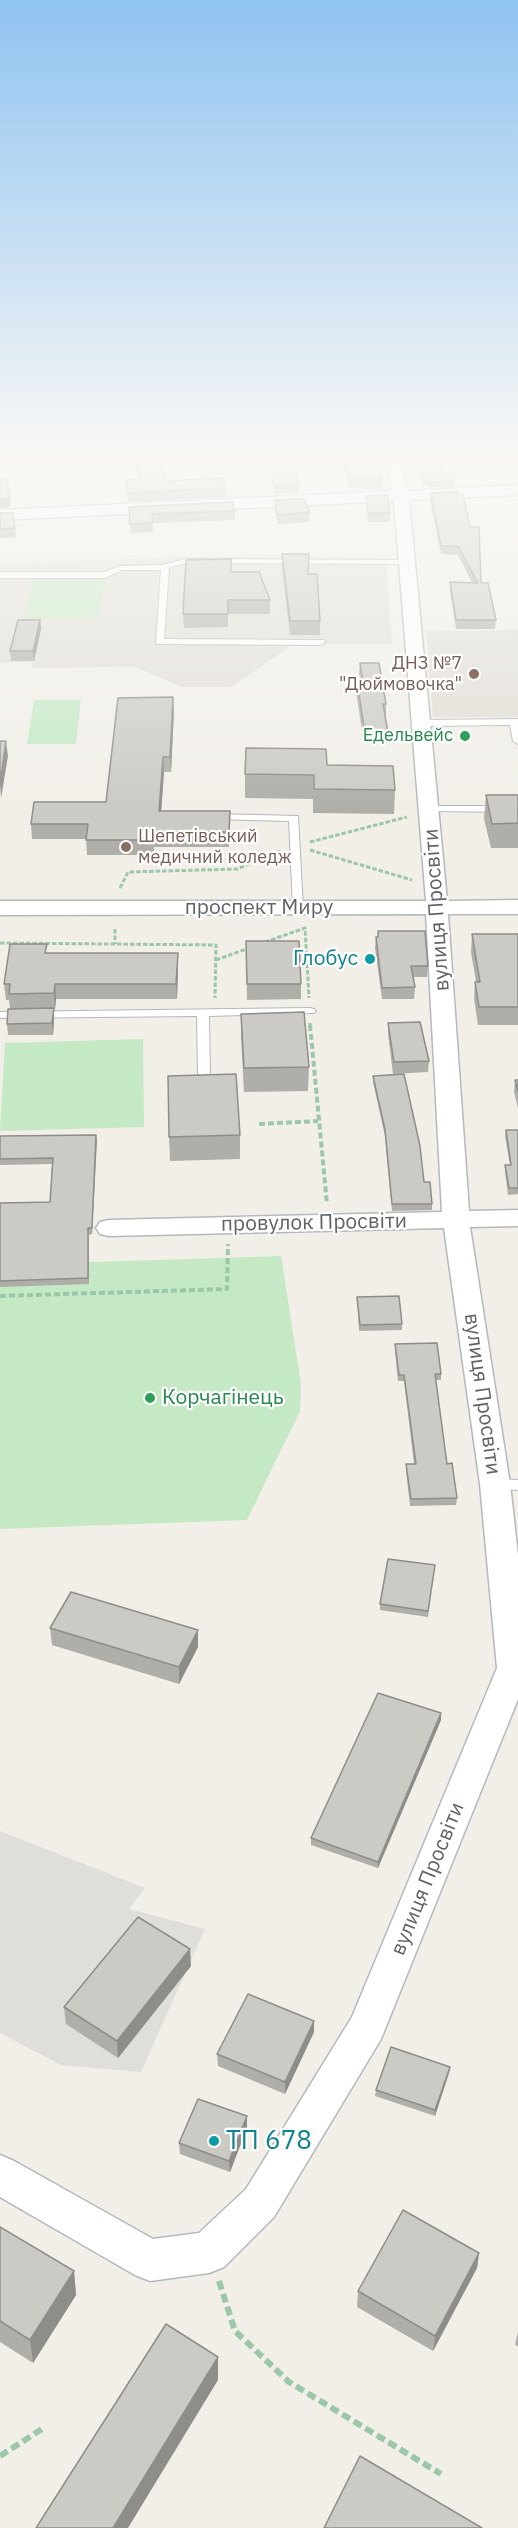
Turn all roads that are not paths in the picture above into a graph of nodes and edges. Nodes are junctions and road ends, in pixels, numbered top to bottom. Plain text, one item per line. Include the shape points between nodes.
1 (164, 576) edge
2 (409, 576) edge
3 (321, 642) dead end
4 (516, 722) edge
5 (422, 723) junction
6 (518, 741) edge
7 (518, 809) edge
8 (421, 813) junction
9 (197, 816) edge
10 (518, 907) edge
11 (298, 908) junction
12 (438, 908) junction
13 (1, 911) edge
14 (310, 1011) road end
15 (209, 1012) junction
16 (0, 1015) edge
17 (204, 1074) edge
18 (518, 1218) edge
19 (456, 1219) junction
20 (109, 1228) dead end
21 (506, 1485) edge
22 (516, 1669) edge
23 (0, 2175) edge

1 - 3 lane via 159,642
2 - 5 street, вулиця Просвіти
4 - 5 lane
4 - 6 lane
5 - 8 street, вулиця Просвіти
7 - 8 lane
8 - 12 street, вулиця Просвіти
9 - 11 lane via 294,818
10 - 12 street, проспект Миру
11 - 12 street, проспект Миру
11 - 13 street, проспект Миру
12 - 19 street, вулиця Просвіти
14 - 15 lane
15 - 16 lane
15 - 17 lane
18 - 19 street, провулок Просвіти
19 - 20 street, провулок Просвіти
19 - 21 street, вулиця Просвіти
21 - 22 street, вулиця Просвіти
22 - 23 street, вулиця Просвіти via 367,2027 260,2203 209,2252 150,2260

